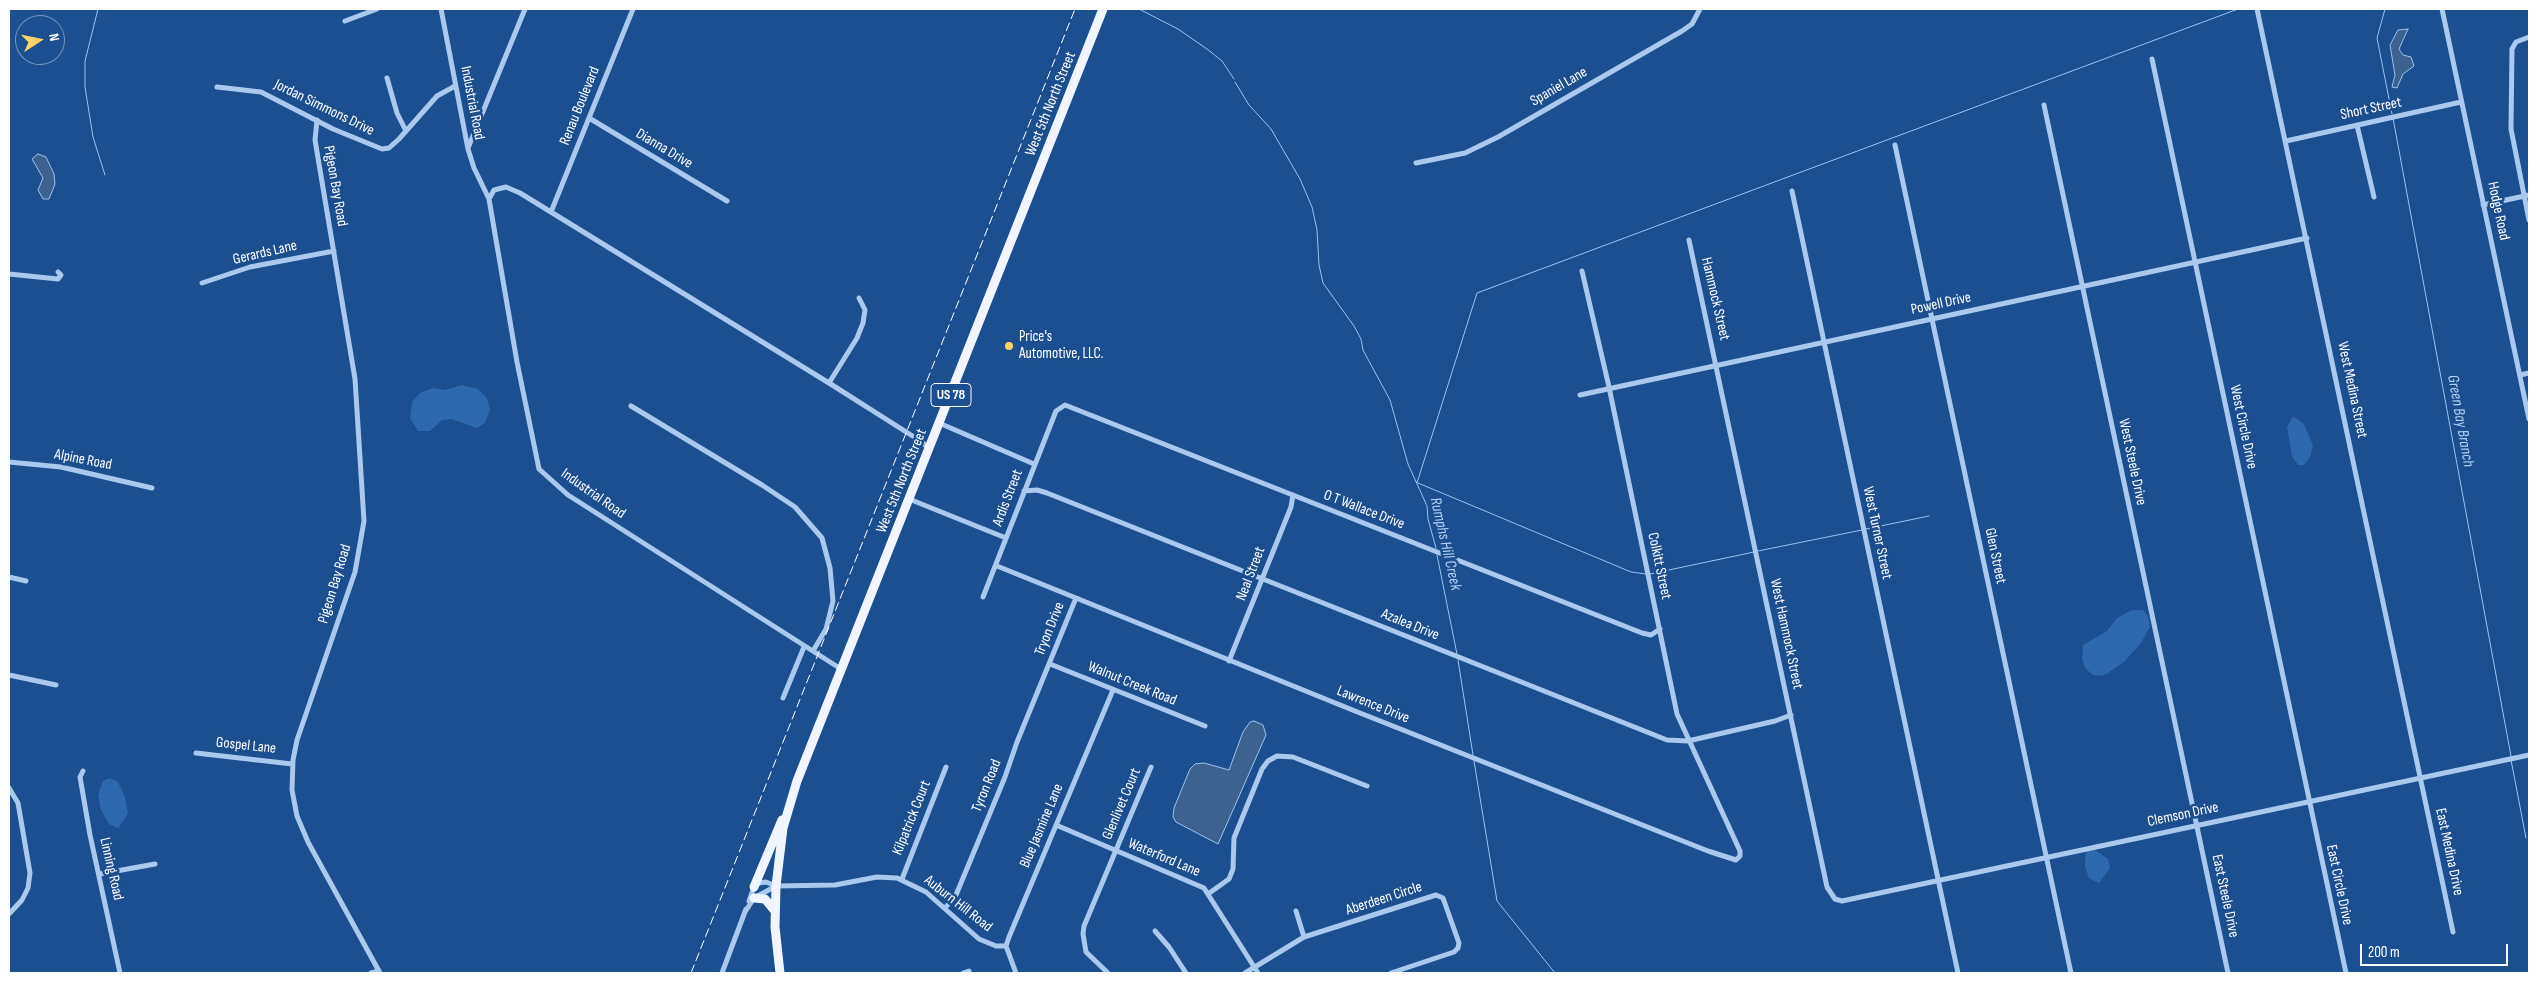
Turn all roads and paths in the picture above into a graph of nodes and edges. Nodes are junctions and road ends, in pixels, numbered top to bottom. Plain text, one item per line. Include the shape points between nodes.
1 (377, 9) edge
2 (441, 9) edge
3 (525, 9) edge
4 (633, 9) edge
5 (1103, 9) edge
6 (1700, 9) edge
7 (2257, 9) edge
8 (2442, 9) edge
9 (345, 21) dead end
10 (2529, 37) edge
11 (2152, 59) dead end
12 (387, 78) dead end
13 (455, 86) junction
14 (217, 88) dead end
15 (2461, 102) junction
16 (2044, 105) dead end
17 (589, 118) junction
18 (317, 120) junction
19 (2357, 125) junction
20 (406, 131) junction
21 (2286, 141) junction
22 (1895, 145) dead end
23 (468, 149) junction
24 (1416, 163) dead end
25 (1792, 191) dead end
26 (2526, 196) edge
27 (2374, 197) dead end
28 (489, 199) junction
29 (727, 200) dead end
30 (2484, 205) junction
31 (551, 212) junction
32 (2529, 220) edge
33 (2307, 238) junction
34 (1689, 240) dead end
35 (334, 251) junction
36 (2195, 262) junction
37 (1582, 271) dead end
38 (58, 272) dead end
39 (9, 274) edge
40 (202, 283) dead end
41 (2082, 286) junction
42 (859, 298) dead end
43 (1931, 318) junction
44 (1824, 341) junction
45 (1717, 364) junction
46 (2529, 373) edge
47 (2520, 375) junction
48 (829, 383) junction
49 (1609, 387) junction
50 (1580, 395) dead end
51 (631, 406) dead end
52 (1059, 408) joint
53 (2529, 419) edge
54 (939, 423) junction
55 (928, 450) junction
56 (9, 462) edge
57 (1034, 464) junction
58 (152, 488) dead end
59 (1024, 491) junction
60 (1293, 496) junction
61 (909, 499) junction
62 (1006, 538) junction
63 (997, 566) junction
64 (9, 577) edge
65 (26, 580) dead end
66 (1262, 580) junction
67 (983, 597) dead end
68 (1076, 598) junction
69 (1660, 629) junction
70 (804, 647) junction
71 (813, 651) junction
72 (1229, 661) junction
73 (1048, 667) junction
74 (841, 670) junction
75 (9, 675) edge
76 (56, 685) dead end
77 (1113, 690) junction
78 (783, 698) dead end
79 (1791, 716) junction
80 (1206, 726) dead end
81 (1688, 742) junction
82 (196, 753) dead end
83 (2529, 755) edge
84 (292, 764) junction
85 (946, 767) dead end
86 (1151, 767) dead end
87 (83, 771) dead end
88 (2420, 777) junction
89 (1367, 786) dead end
90 (9, 788) edge
91 (2309, 801) junction
92 (786, 817) junction
93 (1056, 825) junction
94 (2197, 825) junction
95 (1116, 851) junction
96 (1740, 856) joint
97 (2046, 857) junction
98 (155, 864) dead end
99 (100, 874) junction
100 (902, 879) junction
101 (1938, 880) junction
102 (776, 886) junction
103 (754, 887) junction
104 (1208, 894) junction
105 (754, 898) junction
106 (1842, 901) joint
107 (945, 908) junction
108 (774, 910) junction
109 (1296, 911) dead end
110 (745, 912) junction
111 (9, 914) edge
112 (1155, 931) dead end
113 (2453, 932) dead end
114 (1304, 937) junction
115 (1006, 946) junction
116 (1254, 968) junction
117 (379, 972) edge
118 (120, 973) edge
119 (371, 973) edge
120 (722, 973) edge
121 (780, 973) edge
122 (1016, 973) edge
123 (1108, 973) edge
124 (1186, 973) edge
125 (1246, 973) edge
126 (1258, 973) edge
127 (1391, 973) edge
128 (1958, 973) edge
129 (2071, 973) edge
130 (2228, 973) edge
131 (2346, 973) edge

1 - 9 street
2 - 13 street, Industrial Road
3 - 23 street
4 - 17 street, Renau Boulevard
5 - 54 main road, West 5th North Street / US 78
6 - 24 street, Spaniel Lane via 1692,24 1682,31 1498,136 1464,153
7 - 21 street, West Medina Street
8 - 15 street, Hodge Road
10 - 26 street via 2516,42 2512,49 2512,135
11 - 36 street, West Circle Drive
12 - 20 street via 397,114
13 - 20 street, Jordan Simmons Drive via 437,96
13 - 23 street, Industrial Road
14 - 18 street, Jordan Simmons Drive via 261,92
15 - 19 street, Short Street
15 - 30 street, Hodge Road
16 - 41 street, West Steele Drive
17 - 29 street, Dianna Drive
17 - 31 street, Renau Boulevard
18 - 20 street, Jordan Simmons Drive via 382,149 389,148
18 - 35 street, Pigeon Bay Road via 314,135
19 - 21 street, Short Street
19 - 27 street
21 - 33 street, West Medina Street
22 - 43 street, Glen Street
23 - 28 street, Industrial Road
25 - 44 street, West Turner Street
26 - 30 street
26 - 32 street
28 - 31 street via 494,190 506,187
28 - 70 street, Industrial Road via 539,469 568,495
30 - 47 street, Hodge Road
31 - 48 street
33 - 36 street, Powell Drive
33 - 88 street, West Medina Street
34 - 45 street, Hammock Street
35 - 40 street, Gerards Lane via 250,267
35 - 84 street, Pigeon Bay Road via 356,391 364,521 354,572 307,709
36 - 41 street, Powell Drive
36 - 91 street, West Circle Drive
37 - 49 street, Colkitt Street
38 - 39 street via 61,275 58,279
41 - 43 street, Powell Drive
41 - 94 street, West Steele Drive
42 - 48 street via 865,310 857,338
43 - 44 street, Powell Drive
43 - 97 street, Glen Street
44 - 45 street, Powell Drive
44 - 101 street, West Turner Street
45 - 49 street, Powell Drive
45 - 79 street, West Hammock Street
46 - 47 street
47 - 53 street, Hodge Road
48 - 55 street via 922,442
49 - 50 street, Powell Drive
49 - 69 street, Colkitt Street
51 - 71 street via 795,507 822,538 830,568 833,602 826,629
52 - 57 street, Ardis Street
52 - 60 street, O T Wallace Drive via 1065,405 1077,408
54 - 55 main road, West 5th North Street / US 78
54 - 57 street
55 - 61 main road, West 5th North Street / US 78
56 - 58 street, Alpine Road via 61,467
57 - 59 street, Ardis Street
59 - 62 street, Ardis Street
59 - 66 street, Azalea Drive via 1047,493
60 - 66 street, Neal Street
60 - 69 street, O T Wallace Drive via 1642,633 1651,635
61 - 62 street
61 - 74 main road, West 5th North Street / US 78
62 - 63 street, Ardis Street
63 - 67 street, Ardis Street
63 - 68 street, Lawrence Drive
64 - 65 street
66 - 72 street, Neal Street
66 - 81 street, Azalea Drive via 1660,738
68 - 72 street, Lawrence Drive
68 - 73 street, Tryon Drive
69 - 81 street, Colkitt Street via 1677,714
70 - 71 street, Industrial Road
70 - 78 street
71 - 74 street, Industrial Road
72 - 96 street, Lawrence Drive via 1708,851 1733,860
73 - 77 street, Walnut Creek Road
73 - 107 street, Tyron Road via 1006,778 956,894
74 - 92 main road, West 5th North Street / US 78 via 806,756
75 - 76 street
77 - 80 street, Walnut Creek Road
77 - 93 street, Blue Jasmine Lane
79 - 81 street, Azalea Drive
79 - 106 street, West Hammock Street via 1830,895
81 - 96 street, Colkitt Street
82 - 84 street, Gospel Lane
83 - 88 street, Clemson Drive
84 - 117 street, Pigeon Bay Road via 293,799 300,825
85 - 100 street, Kilpatrick Court
86 - 95 street, Glenlivet Court
87 - 99 street, Linning Road via 80,777
88 - 91 street, Clemson Drive
88 - 113 street, East Medina Drive
89 - 104 street via 1293,757 1277,756 1268,761 1234,838 1233,869 1229,879
90 - 111 street via 18,803 30,873 22,900
91 - 94 street, Clemson Drive
91 - 131 street, East Circle Drive
92 - 102 main road, West 5th North Street / US 78
92 - 103 main road via 778,825
93 - 95 street, Waterford Lane
93 - 115 street, Blue Jasmine Lane
94 - 97 street, Clemson Drive
94 - 130 street, East Steele Drive
95 - 104 street, Waterford Lane via 1199,886
95 - 123 street, Glenlivet Court via 1083,934 1086,952
97 - 101 street, Clemson Drive
97 - 129 street, Glen Street
98 - 99 street
99 - 118 street, Linning Road
100 - 102 street, Auburn Hill Road via 877,877 835,885
100 - 107 street, Auburn Hill Road via 926,892
101 - 106 street, Clemson Drive
101 - 128 street, West Turner Street
102 - 103 street, Auburn Hill Road via 764,882
102 - 105 street
102 - 108 main road, West 5th North Street / US 78
103 - 110 street
104 - 116 street, Waterford Lane
105 - 108 main road via 765,899
105 - 110 street
107 - 115 street, Auburn Hill Road via 979,939 996,946
108 - 121 main road, West 5th North Street / US 78
109 - 114 street
110 - 120 street
112 - 124 street
114 - 116 street, Aberdeen Circle
114 - 127 street, Aberdeen Circle via 1436,895 1443,898 1458,948
115 - 122 street
116 - 125 street
116 - 126 street
117 - 119 street

